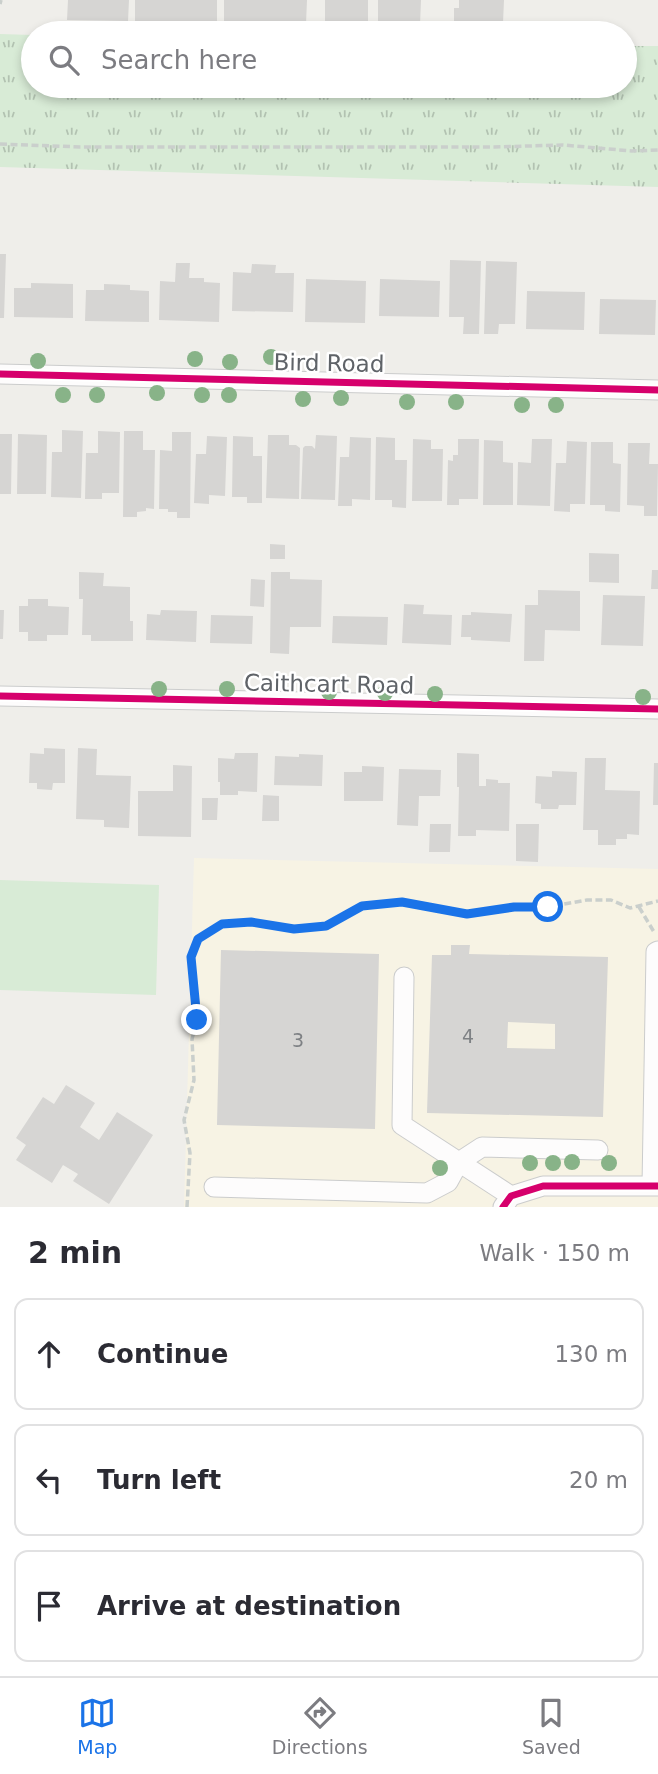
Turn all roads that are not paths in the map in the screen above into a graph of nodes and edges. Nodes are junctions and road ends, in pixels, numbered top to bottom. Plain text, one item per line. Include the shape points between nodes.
1 (0, 374) edge
2 (658, 390) edge
3 (0, 696) edge
4 (658, 709) edge
5 (658, 951) edge
6 (404, 977) dead end
7 (598, 1150) dead end
8 (459, 1162) junction
9 (655, 1186) edge
10 (214, 1187) dead end
11 (507, 1202) edge

1 - 2 street, Bird Road
3 - 4 street, Caithcart Road
5 - 9 street
6 - 8 street via 402,1125
7 - 8 street via 482,1147
8 - 10 street via 448,1182 427,1193
8 - 11 street
9 - 11 street via 543,1186

